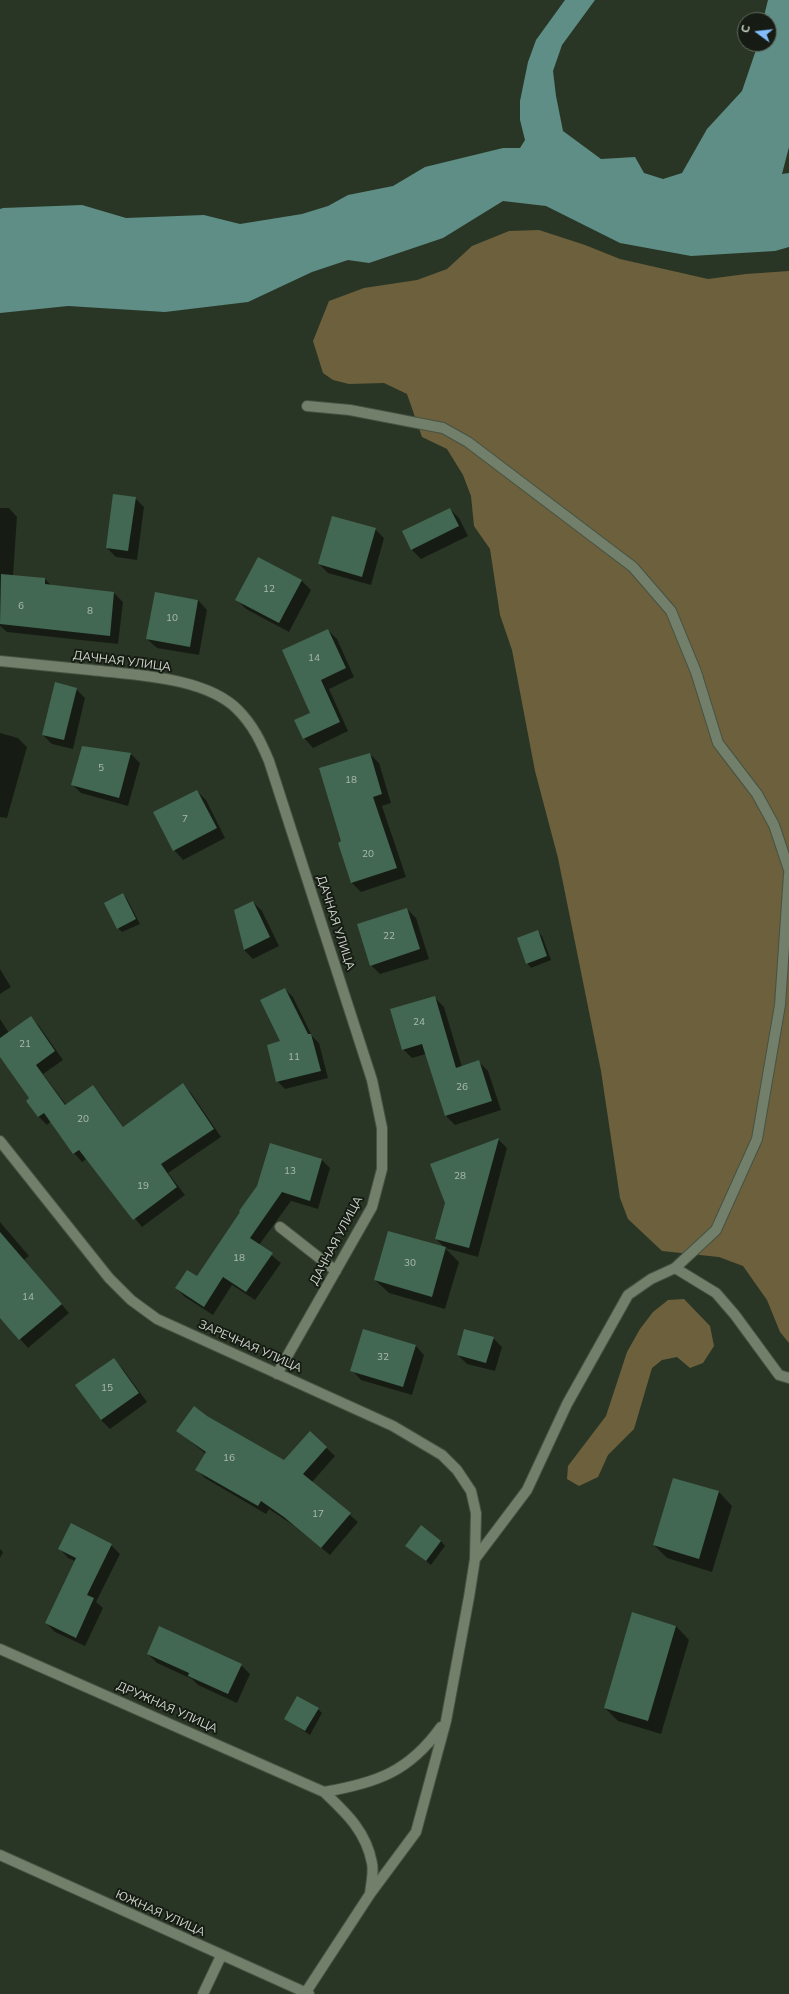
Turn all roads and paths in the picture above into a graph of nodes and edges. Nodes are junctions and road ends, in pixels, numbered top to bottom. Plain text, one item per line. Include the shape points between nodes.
1 (307, 406) dead end
2 (0, 661) edge
3 (789, 870) edge
4 (789, 874) edge
5 (0, 1141) edge
6 (280, 1227) dead end
7 (675, 1268) junction
8 (336, 1271) junction
9 (277, 1374) junction
10 (789, 1378) edge
11 (475, 1559) junction
12 (0, 1649) edge
13 (446, 1720) junction
14 (324, 1792) junction
15 (0, 1855) edge
16 (370, 1894) junction
17 (221, 1956) junction
18 (308, 1993) edge
19 (203, 1994) edge

1 - 3 street via 350,410 443,428 468,442 633,567 671,611 696,672 718,743 757,794 774,825
2 - 8 street, ДАЧНАЯ УЛИЦА via 139,675 181,683 220,697 238,709 259,737 272,769 372,1080 382,1128 382,1169 372,1207
4 - 7 street via 780,1005 757,1139 716,1230
5 - 9 street, ЗАРЕЧНАЯ УЛИЦА via 90,1254 131,1300 157,1319
6 - 8 street
7 - 10 street via 716,1293 779,1375
7 - 11 street via 628,1294 567,1404 527,1490
8 - 9 street, ДАЧНАЯ УЛИЦА
9 - 11 street, ЗАРЕЧНАЯ УЛИЦА via 393,1426 442,1455 457,1470 471,1491 476,1514
11 - 13 street, ЗАРЕЧНАЯ УЛИЦА
12 - 14 street, ДРУЖНАЯ УЛИЦА
13 - 14 street via 415,1758 393,1772 371,1782
13 - 16 street, ЗАРЕЧНАЯ УЛИЦА via 416,1832
14 - 16 street, ДРУЖНАЯ УЛИЦА via 363,1834 373,1864
15 - 17 street, ЮЖНАЯ УЛИЦА
16 - 18 street, ЗАРЕЧНАЯ УЛИЦА
17 - 18 street, ЮЖНАЯ УЛИЦА
17 - 19 street

